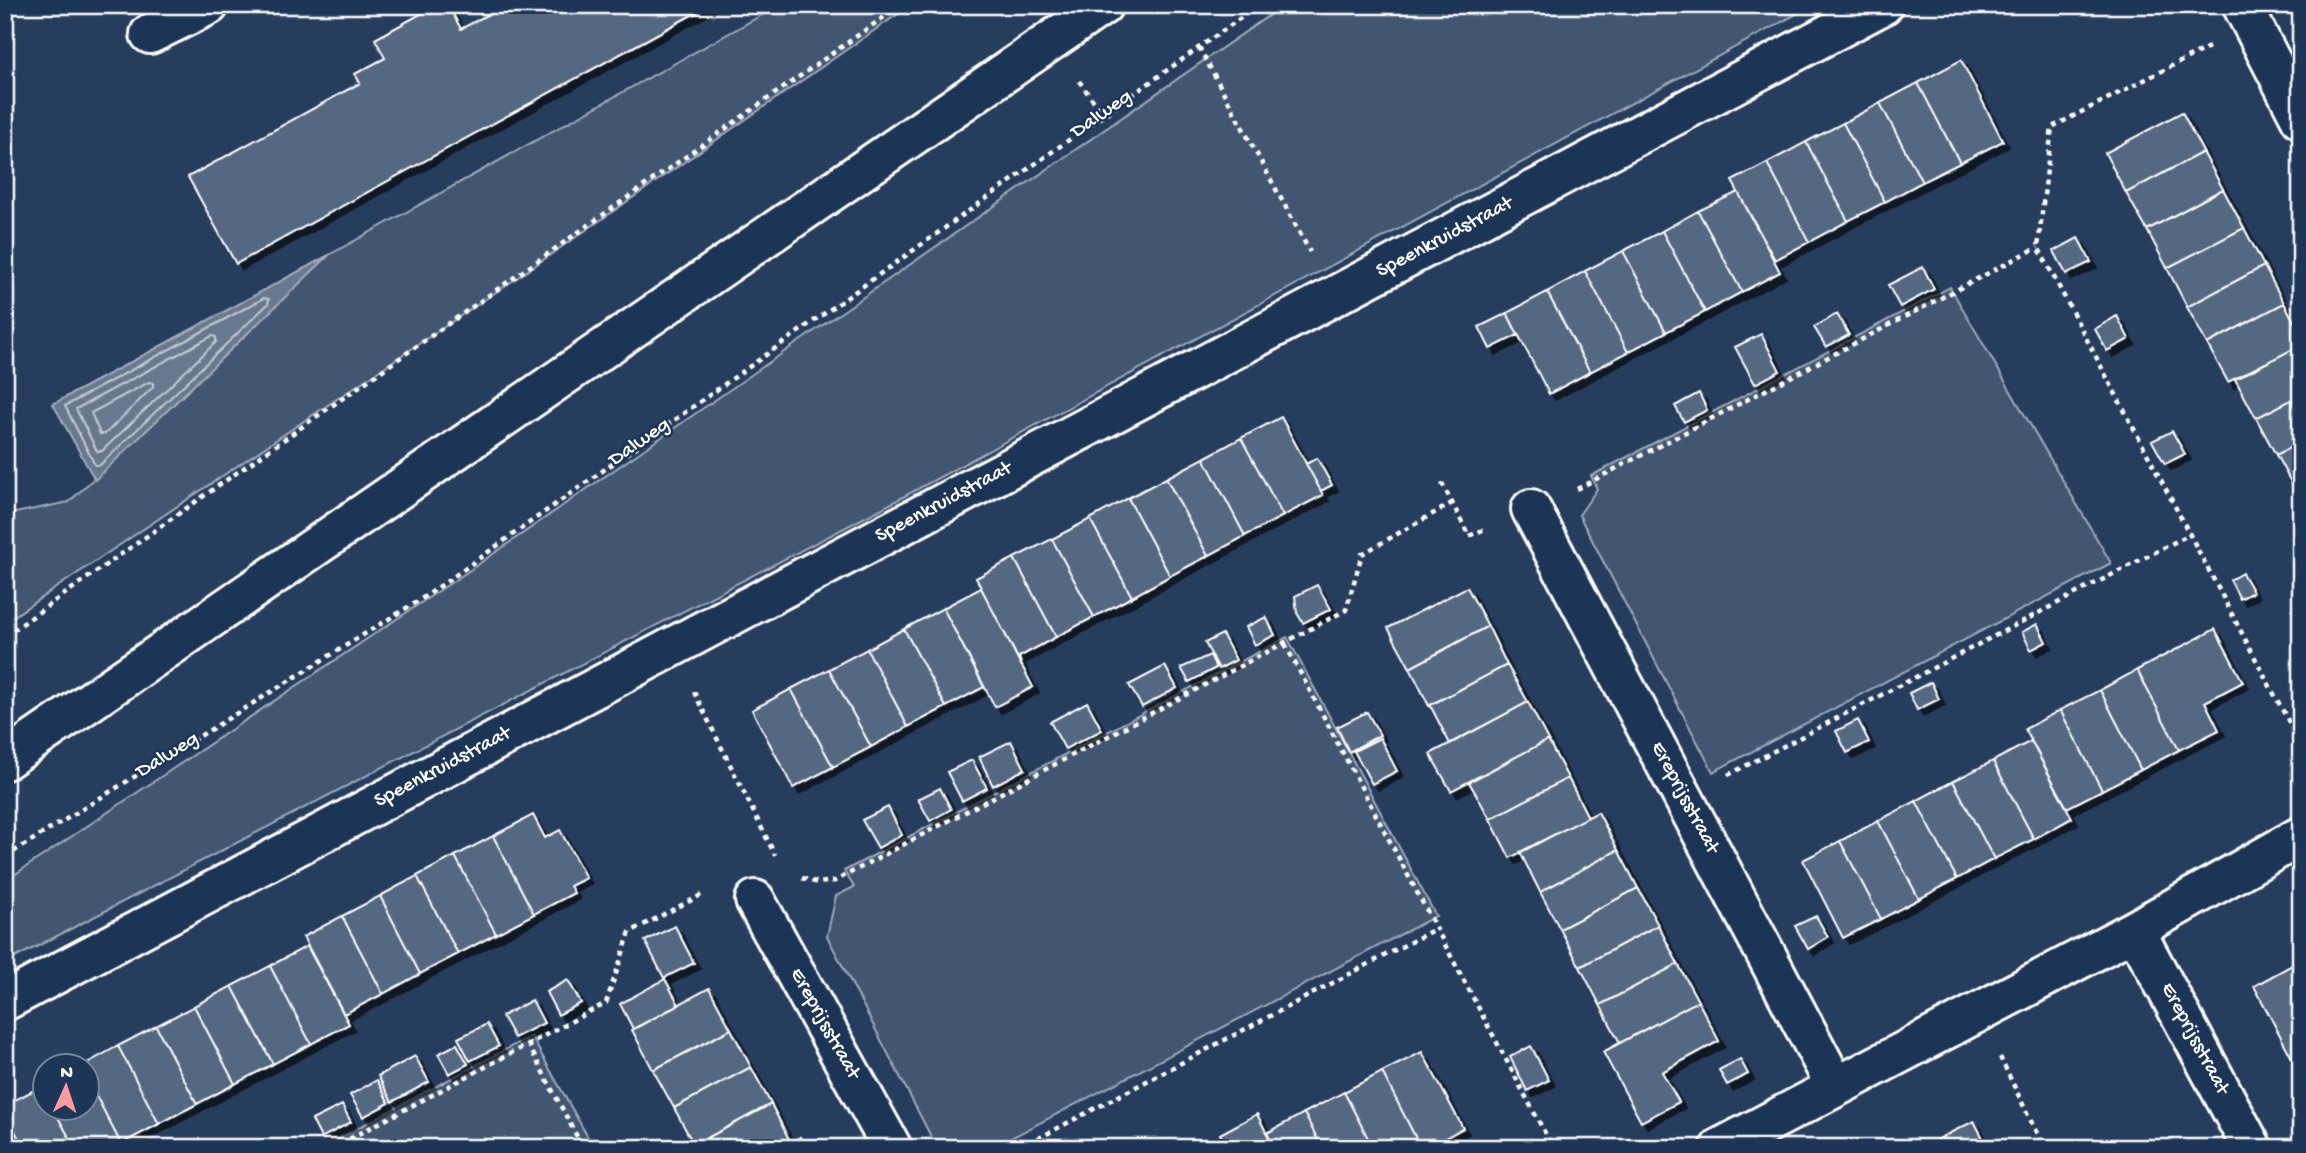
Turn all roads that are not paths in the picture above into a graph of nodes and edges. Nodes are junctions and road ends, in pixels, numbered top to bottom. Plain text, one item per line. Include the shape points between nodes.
1 (209, 5) edge
2 (1103, 5) edge
3 (1883, 5) edge
4 (2247, 15) edge
5 (150, 34) dead end
6 (2301, 119) edge
7 (1531, 509) road end
8 (5, 760) edge
9 (2301, 836) edge
10 (749, 886) road end
11 (2135, 930) junction
12 (5, 1001) edge
13 (1836, 1087) junction
14 (892, 1148) edge
15 (1720, 1148) edge
16 (2252, 1148) edge

1 - 5 street
2 - 8 street
3 - 12 street, Speenkruidstraat
4 - 6 street
7 - 13 street, Ereprijsstraat
9 - 11 street
10 - 14 street, Ereprijsstraat
11 - 13 street
11 - 16 street, Ereprijsstraat
13 - 15 street

